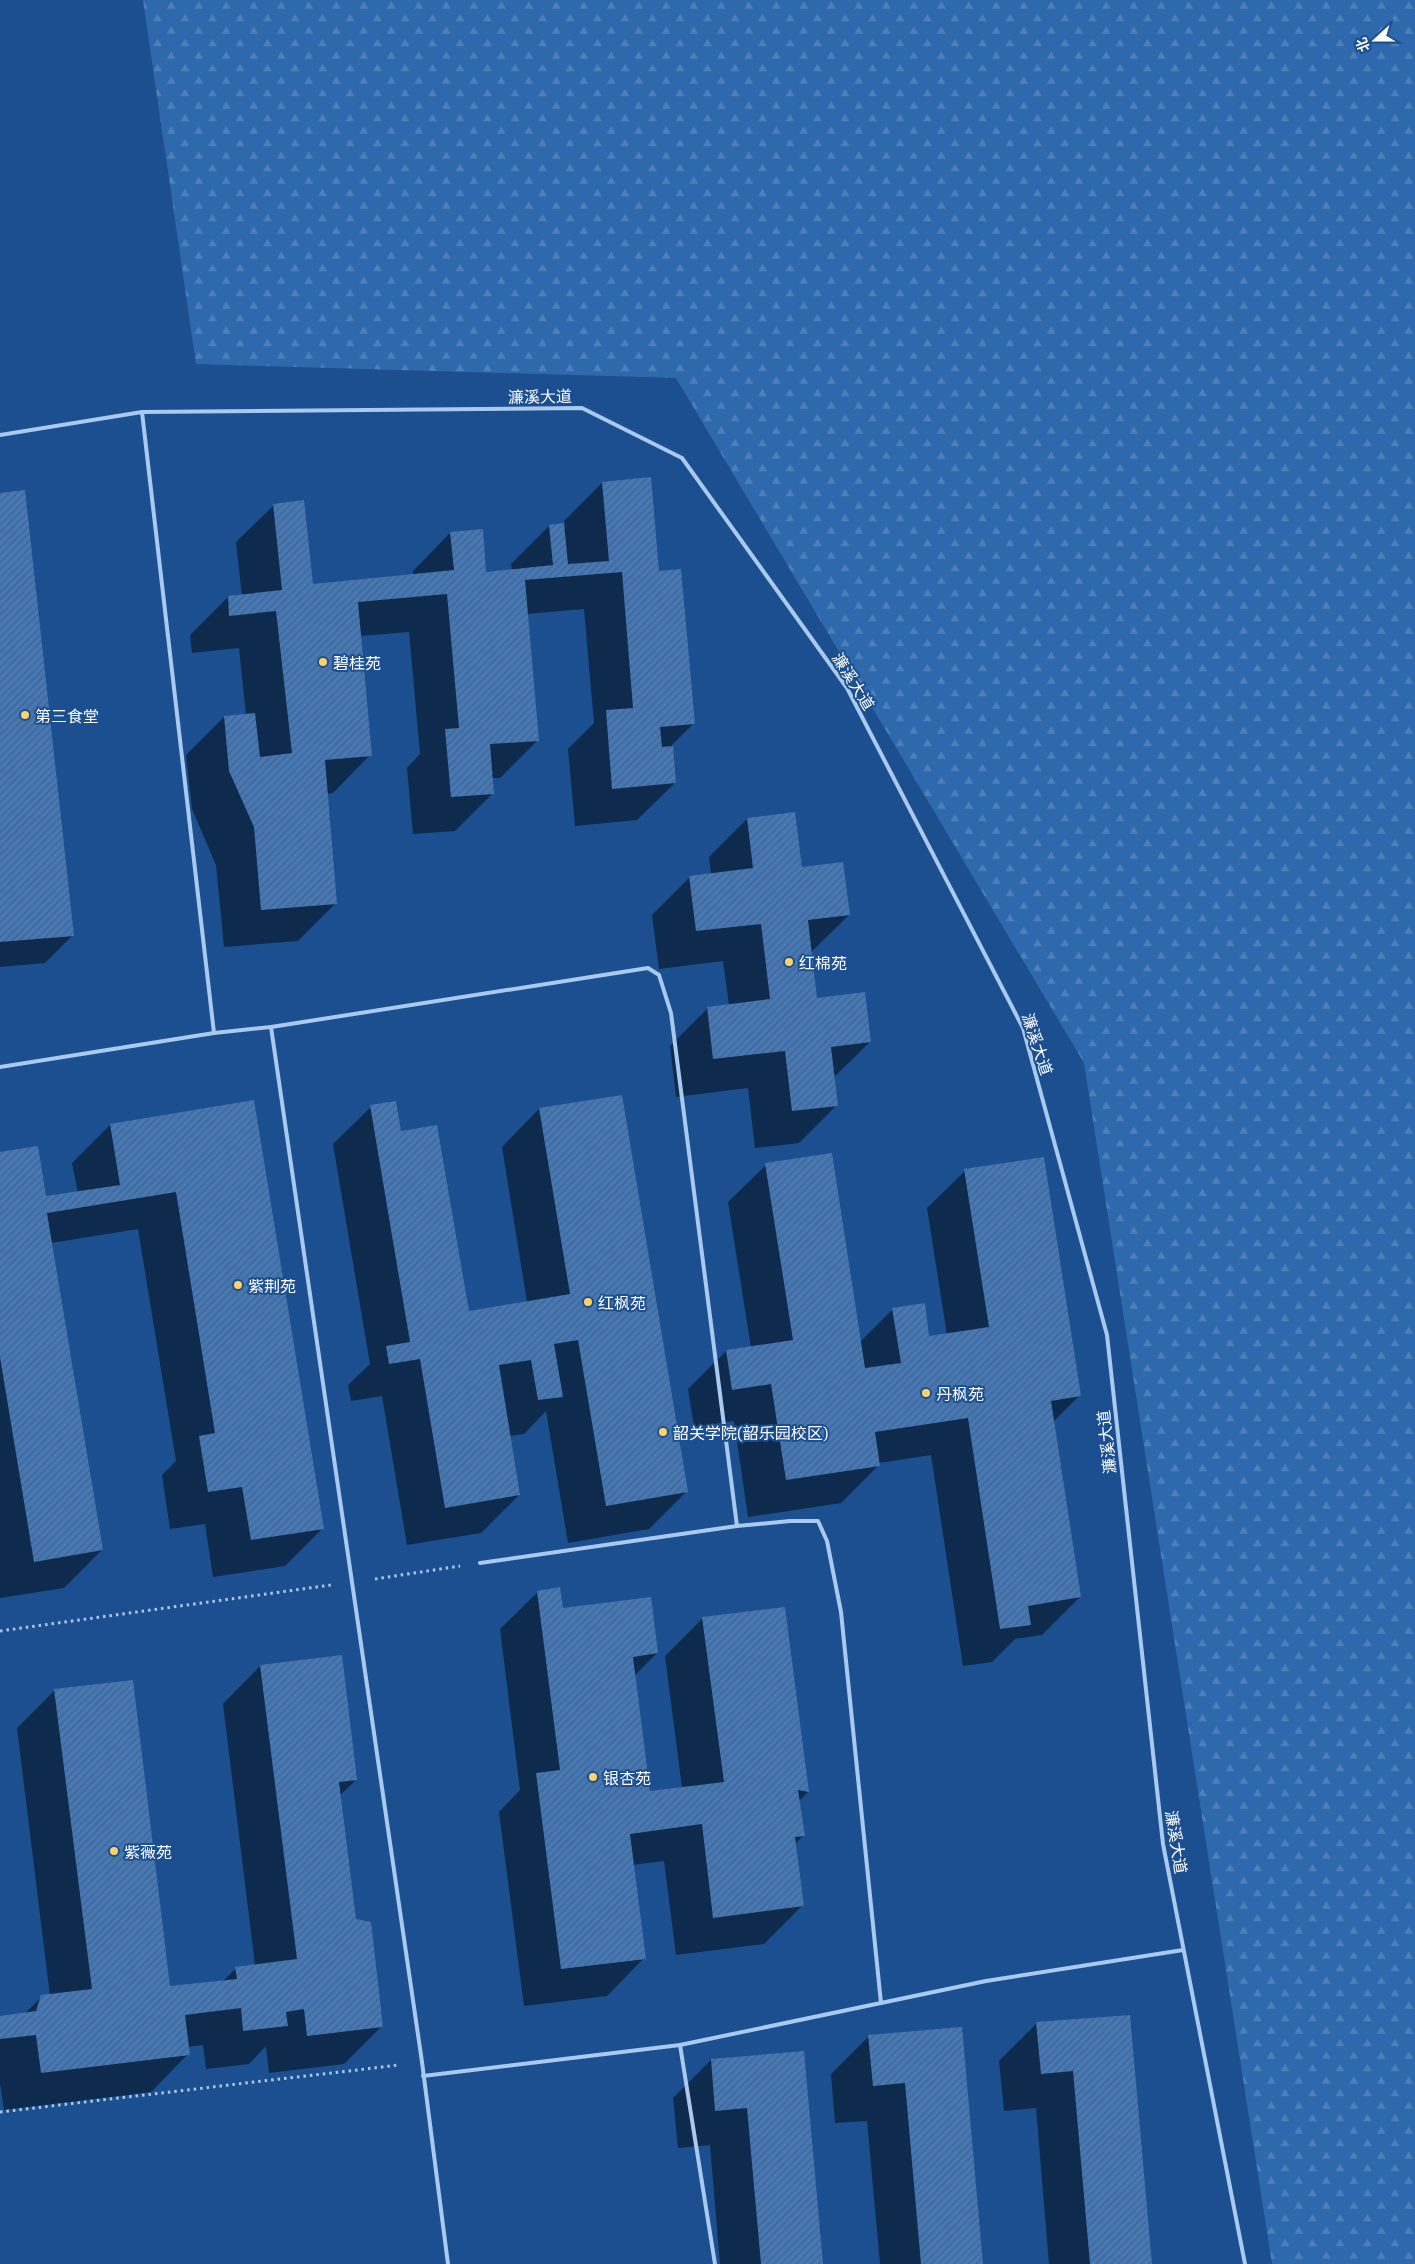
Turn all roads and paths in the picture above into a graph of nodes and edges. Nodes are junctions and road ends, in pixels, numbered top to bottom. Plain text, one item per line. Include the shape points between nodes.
1 (142, 412) junction
2 (0, 435) edge
3 (271, 1027) junction
4 (214, 1034) junction
5 (0, 1067) edge
6 (737, 1526) junction
7 (480, 1564) joint
8 (352, 1582) junction
9 (0, 1631) edge
10 (1183, 1950) junction
11 (881, 2003) junction
12 (680, 2045) junction
13 (422, 2062) junction
14 (423, 2076) junction
15 (0, 2112) edge
16 (448, 2264) edge
17 (714, 2264) edge
18 (1245, 2264) edge

1 - 2 lane, 濂溪大道
1 - 4 lane
1 - 10 lane, 濂溪大道 via 582,408 682,458 847,688 1023,1028 1107,1335 1163,1844
3 - 4 lane
3 - 6 lane via 648,968 659,975 671,1013
3 - 8 lane
4 - 5 lane
6 - 7 lane
6 - 11 lane via 818,1521 827,1541 841,1612
7 - 8 path
8 - 9 path
8 - 13 lane
10 - 11 lane via 986,1981
10 - 18 lane, 濂溪大道
11 - 12 lane
12 - 14 lane
12 - 17 lane
13 - 14 lane
13 - 15 path
14 - 16 lane

